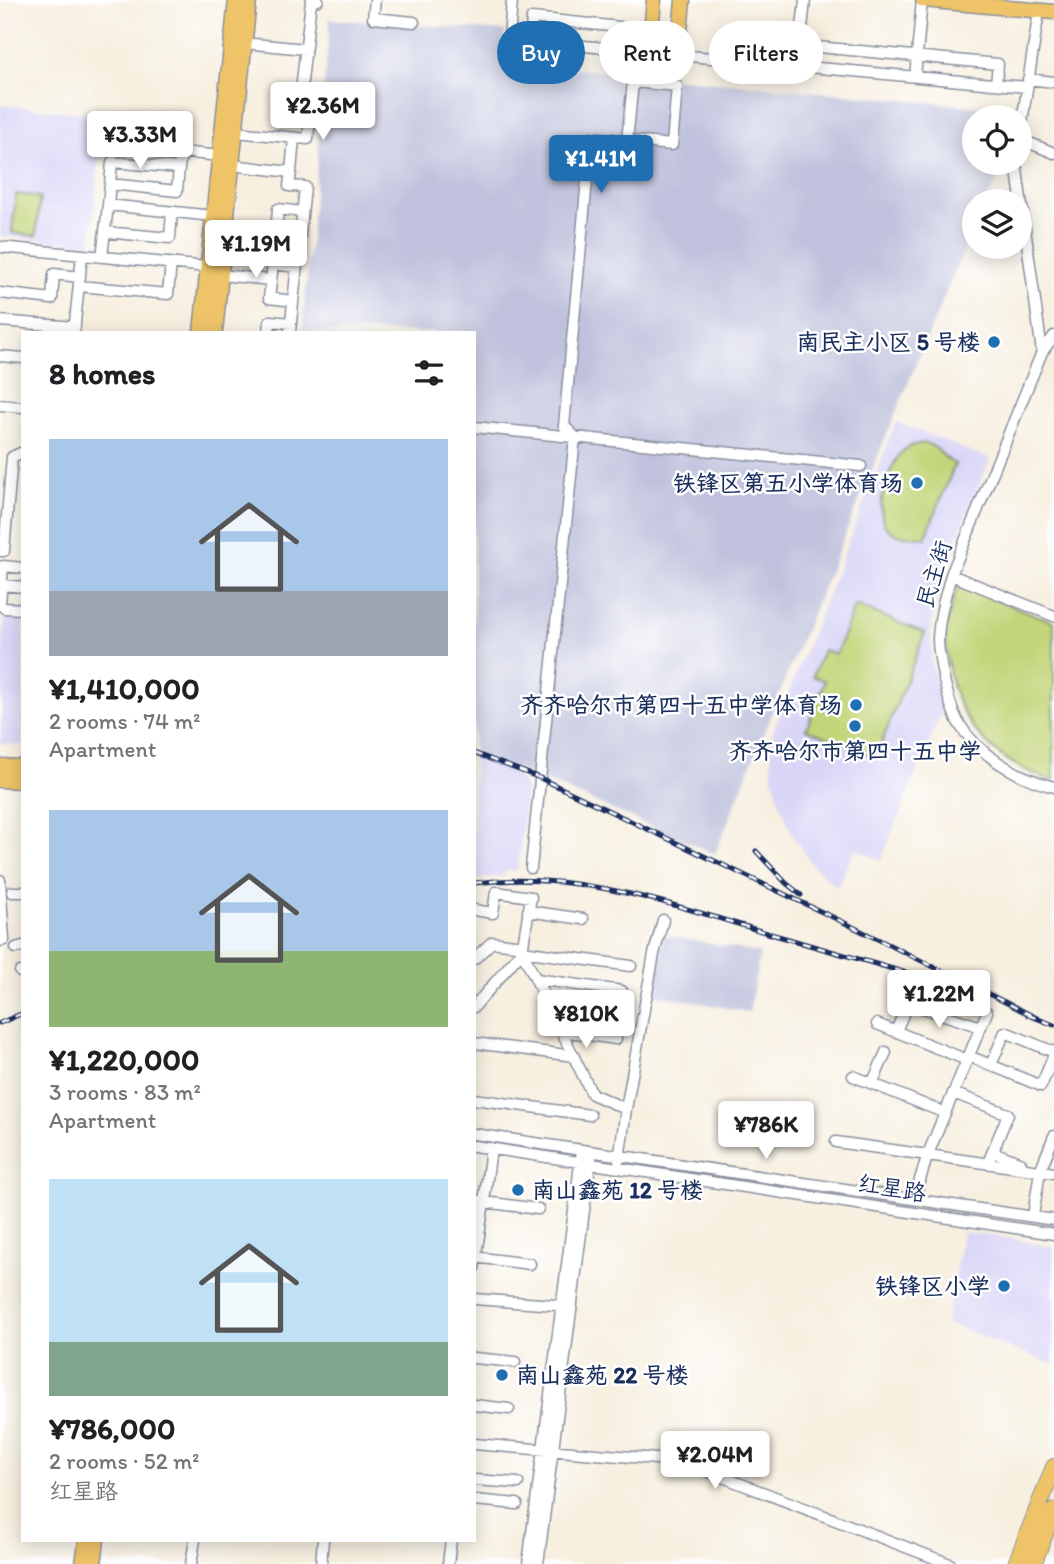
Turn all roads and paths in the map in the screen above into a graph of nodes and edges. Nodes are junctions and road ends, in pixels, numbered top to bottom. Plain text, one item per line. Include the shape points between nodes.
1 (236, 0) edge
2 (249, 0) edge
3 (318, 0) edge
4 (375, 0) edge
5 (512, 0) edge
6 (654, 0) edge
7 (683, 0) edge
8 (805, 0) edge
9 (923, 0) edge
10 (1039, 11) junction
11 (1054, 12) edge
12 (510, 21) edge
13 (532, 21) edge
14 (555, 21) edge
15 (655, 21) edge
16 (681, 21) edge
17 (803, 21) edge
18 (414, 22) dead end
19 (244, 43) junction
20 (823, 47) edge
21 (305, 49) junction
22 (916, 56) junction
23 (823, 68) edge
24 (915, 77) junction
25 (1054, 82) edge
26 (1028, 83) junction
27 (996, 84) junction
28 (660, 85) joint
29 (1025, 105) edge
30 (235, 132) junction
31 (294, 138) junction
32 (627, 141) junction
33 (1032, 143) edge
34 (1054, 153) edge
35 (225, 160) junction
36 (179, 169) junction
37 (290, 172) junction
38 (1018, 175) edge
39 (110, 184) junction
40 (108, 205) junction
41 (172, 212) junction
42 (302, 212) junction
43 (214, 216) junction
44 (105, 232) junction
45 (299, 246) junction
46 (0, 247) edge
47 (82, 255) junction
48 (102, 257) junction
49 (172, 264) junction
50 (297, 267) junction
51 (214, 271) junction
52 (271, 280) junction
53 (79, 281) junction
54 (0, 293) edge
55 (293, 301) junction
56 (0, 321) edge
57 (290, 328) edge
58 (51, 329) edge
59 (74, 330) edge
60 (201, 331) edge
61 (215, 331) edge
62 (269, 331) edge
63 (1054, 336) edge
64 (1042, 352) junction
65 (0, 356) edge
66 (21, 358) edge
67 (0, 405) edge
68 (21, 407) edge
69 (476, 427) edge
70 (575, 438) junction
71 (21, 453) edge
72 (6, 464) edge
73 (861, 466) dead end
74 (4, 498) edge
75 (0, 551) edge
76 (21, 568) edge
77 (951, 576) junction
78 (2, 585) edge
79 (21, 587) edge
80 (2, 606) edge
81 (21, 609) edge
82 (1054, 616) edge
83 (0, 766) edge
84 (21, 767) edge
85 (0, 780) edge
86 (21, 781) edge
87 (1054, 787) edge
88 (531, 868) dead end
89 (0, 882) edge
90 (476, 911) edge
91 (528, 911) junction
92 (583, 919) dead end
93 (663, 920) dead end
94 (0, 941) edge
95 (523, 948) junction
96 (476, 957) edge
97 (631, 966) dead end
98 (537, 979) junction
99 (622, 991) dead end
100 (476, 1005) edge
101 (987, 1012) dead end
102 (877, 1024) dead end
103 (981, 1027) junction
104 (562, 1031) junction
105 (896, 1031) junction
106 (615, 1038) dead end
107 (476, 1043) edge
108 (886, 1052) dead end
109 (574, 1056) junction
110 (1053, 1057) edge
111 (968, 1058) junction
112 (991, 1065) junction
113 (853, 1076) dead end
114 (872, 1084) junction
115 (953, 1093) junction
116 (476, 1099) edge
117 (626, 1109) junction
118 (945, 1113) junction
119 (590, 1115) dead end
120 (476, 1134) edge
121 (1054, 1136) edge
122 (836, 1142) dead end
123 (476, 1146) edge
124 (491, 1148) junction
125 (928, 1154) junction
126 (586, 1157) junction
127 (991, 1158) junction
128 (618, 1162) junction
129 (1040, 1171) junction
130 (1054, 1173) edge
131 (914, 1199) junction
132 (479, 1206) edge
133 (538, 1209) dead end
134 (1033, 1216) junction
135 (1054, 1220) edge
136 (1054, 1234) edge
137 (476, 1247) edge
138 (476, 1261) edge
139 (530, 1264) dead end
140 (476, 1299) edge
141 (567, 1306) junction
142 (476, 1358) edge
143 (515, 1362) dead end
144 (476, 1405) edge
145 (509, 1409) dead end
146 (476, 1444) edge
147 (549, 1451) junction
148 (1054, 1467) edge
149 (476, 1480) edge
150 (518, 1483) dead end
151 (476, 1500) edge
152 (517, 1504) dead end
153 (1054, 1511) edge
154 (86, 1542) edge
155 (96, 1542) edge
156 (195, 1542) edge
157 (323, 1542) edge
158 (450, 1542) edge
159 (83, 1563) edge
160 (191, 1564) edge
161 (321, 1564) edge
162 (449, 1564) edge
163 (528, 1564) edge
164 (538, 1564) edge
165 (950, 1564) edge
166 (1016, 1564) edge
167 (1033, 1564) edge

1 - 35 main road
2 - 19 main road
3 - 21 street via 311,1
4 - 18 street via 373,18
5 - 12 street
6 - 15 main road
7 - 16 main road
8 - 17 street
9 - 10 main road
9 - 22 street
10 - 11 main road
10 - 26 street
13 - 14 street
19 - 21 street
19 - 30 main road
20 - 22 street
21 - 31 street via 298,117 310,118 308,139
22 - 24 street
22 - 27 street via 998,64
23 - 24 street
24 - 27 street
25 - 26 street
26 - 27 street
26 - 29 street
28 - 32 street via 633,82
28 - 32 street via 677,86 673,145
30 - 31 street
30 - 35 main road
31 - 37 street
32 - 70 street via 591,138 564,426
33 - 34 street
35 - 36 street via 181,152
35 - 37 street
35 - 43 main road
35 - 51 main road
36 - 39 street via 112,162
36 - 39 street via 177,191
37 - 42 street via 289,186 305,187
38 - 64 street
39 - 40 street
40 - 41 street
40 - 44 street
41 - 43 street
41 - 44 street via 170,238
42 - 45 street
42 - 45 street via 278,209 275,244
43 - 51 main road
44 - 48 street
45 - 50 street
46 - 47 street
47 - 48 street
47 - 53 street
48 - 49 street
49 - 51 street
49 - 53 street via 169,294
50 - 52 street via 273,264
50 - 55 street
51 - 52 street
51 - 60 main road
51 - 61 main road
52 - 55 street via 269,298
53 - 54 street via 54,274 52,299
53 - 59 street
55 - 57 street
56 - 58 street
57 - 62 street via 270,321
58 - 59 street
63 - 64 street, 民主街
64 - 77 street, 民主街
65 - 66 street
67 - 68 street
69 - 70 street
70 - 73 street
70 - 88 street
71 - 72 street
72 - 74 street
74 - 75 street via 4,551
76 - 78 street via 3,566
77 - 82 street
77 - 87 street, 民主街 via 938,639 948,699 958,722 1010,770
78 - 79 street
78 - 80 street
80 - 81 street
83 - 84 main road
85 - 86 main road
89 - 94 street via 4,940
90 - 91 street via 493,913 496,892 531,897
91 - 92 street
91 - 95 street
93 - 117 street
95 - 96 street via 492,942
95 - 97 street
95 - 98 street
95 - 100 street
98 - 99 street
98 - 104 street
101 - 103 street
102 - 105 street
103 - 105 street via 908,1003
103 - 111 street
104 - 106 street
104 - 109 street
105 - 111 street
107 - 109 street
108 - 114 street
109 - 117 street via 592,1094
110 - 112 street via 1041,1086
110 - 112 street via 1005,1032
111 - 112 street
111 - 115 street
113 - 114 street
114 - 118 street
115 - 118 street
115 - 127 street via 1008,1114
116 - 119 street
117 - 128 street
118 - 125 street
120 - 126 street, 红星路
121 - 129 street
122 - 125 street
123 - 124 street, 红星路
124 - 126 street, 红星路
124 - 132 street
125 - 127 street
125 - 131 street
126 - 128 street, 红星路
126 - 141 street
127 - 129 street
128 - 131 street, 红星路
128 - 136 street, 红星路
129 - 130 street
129 - 134 street
131 - 134 street, 红星路
132 - 133 street
132 - 137 street
134 - 135 street, 红星路
138 - 139 street
140 - 141 street
141 - 147 street
142 - 143 street
144 - 145 street
146 - 147 street
147 - 163 street
147 - 164 street
147 - 165 street via 681,1461
148 - 166 highway
149 - 150 street
151 - 152 street
153 - 167 highway
154 - 159 main road
155 - 159 main road
156 - 160 street
157 - 161 street
158 - 162 street

